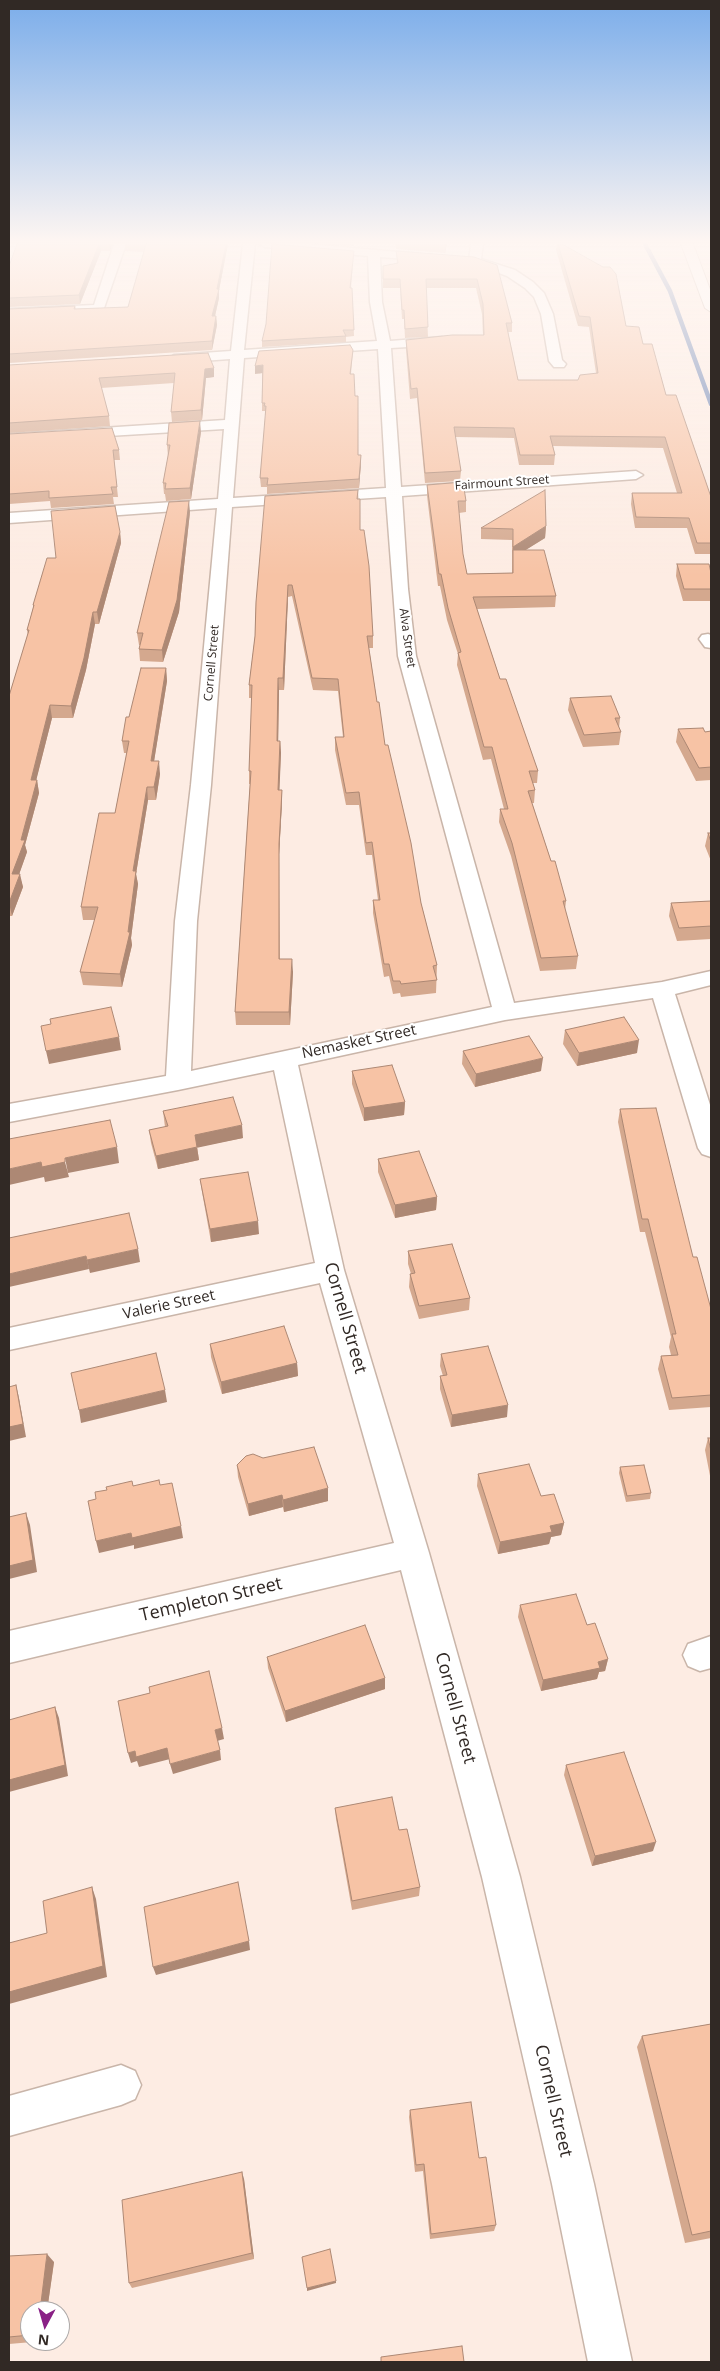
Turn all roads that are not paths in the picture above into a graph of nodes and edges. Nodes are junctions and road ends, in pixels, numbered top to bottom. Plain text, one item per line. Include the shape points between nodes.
1 (238, 355) junction
2 (243, 355) edge
3 (385, 355) edge
4 (555, 355) edge
5 (161, 360) edge
6 (559, 364) dead end
7 (232, 424) junction
8 (9, 438) edge
9 (636, 475) dead end
10 (393, 490) junction
11 (225, 503) junction
12 (12, 523) edge
13 (711, 978) edge
14 (662, 989) junction
15 (505, 1012) junction
16 (284, 1058) junction
17 (178, 1082) junction
18 (9, 1113) edge
19 (711, 1148) edge
20 (330, 1270) junction
21 (9, 1339) edge
22 (413, 1553) junction
23 (9, 1647) edge
24 (121, 2085) dead end
25 (9, 2116) edge
26 (610, 2362) edge

1 - 2 street
1 - 5 street
1 - 7 street, Cornell Street
3 - 10 street, Alva Street
4 - 6 street
7 - 8 street
7 - 11 street, Cornell Street
9 - 10 street, Fairmount Street
10 - 11 street, Fairmount Street
10 - 15 street, Alva Street via 407,656
11 - 12 street, Fairmount Street
11 - 17 street, Cornell Street via 186,921
13 - 14 street, Nemasket Street
14 - 15 street, Nemasket Street
14 - 19 street
15 - 16 street, Nemasket Street
16 - 17 street, Nemasket Street
16 - 20 street, Cornell Street
17 - 18 street, Nemasket Street
20 - 21 street, Valerie Street
20 - 22 street, Cornell Street
22 - 23 street, Templeton Street
22 - 26 street, Cornell Street via 501,1877
24 - 25 street

